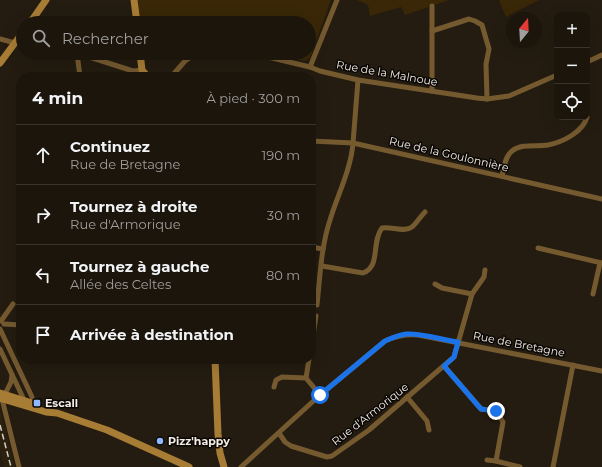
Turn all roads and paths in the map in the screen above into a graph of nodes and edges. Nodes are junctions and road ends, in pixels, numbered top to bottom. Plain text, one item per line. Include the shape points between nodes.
1 (46, 0) edge
2 (134, 0) edge
3 (337, 0) edge
4 (432, 6) dead end
5 (35, 16) edge
6 (136, 16) edge
7 (432, 31) junction
8 (16, 38) edge
9 (0, 39) edge
10 (16, 43) edge
11 (316, 52) edge
12 (602, 56) edge
13 (78, 60) edge
14 (99, 60) edge
15 (141, 60) edge
16 (186, 60) edge
17 (281, 60) edge
18 (313, 60) edge
19 (590, 61) edge
20 (0, 63) edge
21 (310, 67) junction
22 (142, 70) joint
23 (79, 72) edge
24 (175, 72) edge
25 (554, 76) edge
26 (358, 80) junction
27 (432, 91) junction
28 (488, 99) junction
29 (585, 120) edge
30 (316, 141) edge
31 (353, 143) junction
32 (502, 176) junction
33 (602, 200) edge
34 (425, 212) dead end
35 (316, 247) edge
36 (538, 248) dead end
37 (323, 249) junction
38 (601, 263) edge
39 (322, 266) junction
40 (485, 270) dead end
41 (435, 284) dead end
42 (472, 294) junction
43 (593, 294) dead end
44 (13, 304) dead end
45 (317, 305) dead end
46 (2, 324) edge
47 (16, 325) edge
48 (458, 342) junction
49 (0, 348) edge
50 (16, 358) edge
51 (18, 364) edge
52 (216, 364) edge
53 (308, 364) edge
54 (573, 365) junction
55 (444, 366) junction
56 (602, 371) edge
57 (12, 374) junction
58 (306, 378) junction
59 (274, 388) dead end
60 (320, 395) junction
61 (2, 396) edge
62 (32, 397) dead end
63 (407, 397) junction
64 (26, 403) junction
65 (430, 430) dead end
66 (279, 433) junction
67 (487, 460) dead end
68 (496, 461) junction
69 (19, 467) edge
70 (189, 467) edge
71 (224, 467) edge
72 (241, 467) edge
73 (520, 467) edge
74 (553, 467) edge

1 - 5 street
2 - 6 street
3 - 11 street
4 - 7 street
7 - 27 street
7 - 28 street via 469,19 482,25 489,49 486,64
8 - 9 street
10 - 20 street
12 - 19 street
13 - 23 street
14 - 22 street via 133,71
15 - 22 street
16 - 24 street, Rue de la Malnoue
17 - 21 street, Rue de la Malnoue
18 - 21 street
21 - 26 street, Rue de la Malnoue
25 - 28 street, Rue de la Malnoue via 509,96
26 - 27 street, Rue de la Malnoue
26 - 31 street
27 - 28 street, Rue de la Malnoue
29 - 32 street via 581,128 565,139 548,145 521,147 512,151 506,158
30 - 31 street, Rue de la Goulonnière
31 - 32 street, Rue de la Goulonnière
31 - 37 street
32 - 33 street, Rue de la Goulonnière
34 - 39 street via 412,227 406,229 388,226 377,233 373,267 369,271 363,273
35 - 37 street
36 - 38 street
37 - 39 street
38 - 43 street
39 - 45 street
40 - 42 street, Rue d'Armorique via 484,277
41 - 42 street via 442,288
42 - 48 street, Rue d'Armorique
44 - 46 street
46 - 47 street
46 - 50 street
48 - 54 street, Rue de Bretagne
48 - 55 street, Rue d'Armorique via 454,357
48 - 60 street, Rue de Bretagne via 418,335 397,336 385,341
49 - 57 street
51 - 62 street
52 - 71 street via 218,434
53 - 58 street
54 - 56 street, Rue de Bretagne
54 - 74 street
55 - 63 street, Rue d'Armorique
55 - 68 street via 481,409 496,411 503,422
57 - 61 street via 11,382
57 - 64 street
58 - 59 street via 282,377 276,380
58 - 60 street
60 - 66 street, Rue de Bretagne
61 - 64 street
61 - 69 street
63 - 65 street via 427,421
63 - 66 street, Rue d'Armorique via 369,430 332,456 327,457 290,446
64 - 70 street via 108,430
66 - 72 street, Rue de Bretagne
67 - 68 street
68 - 73 street

